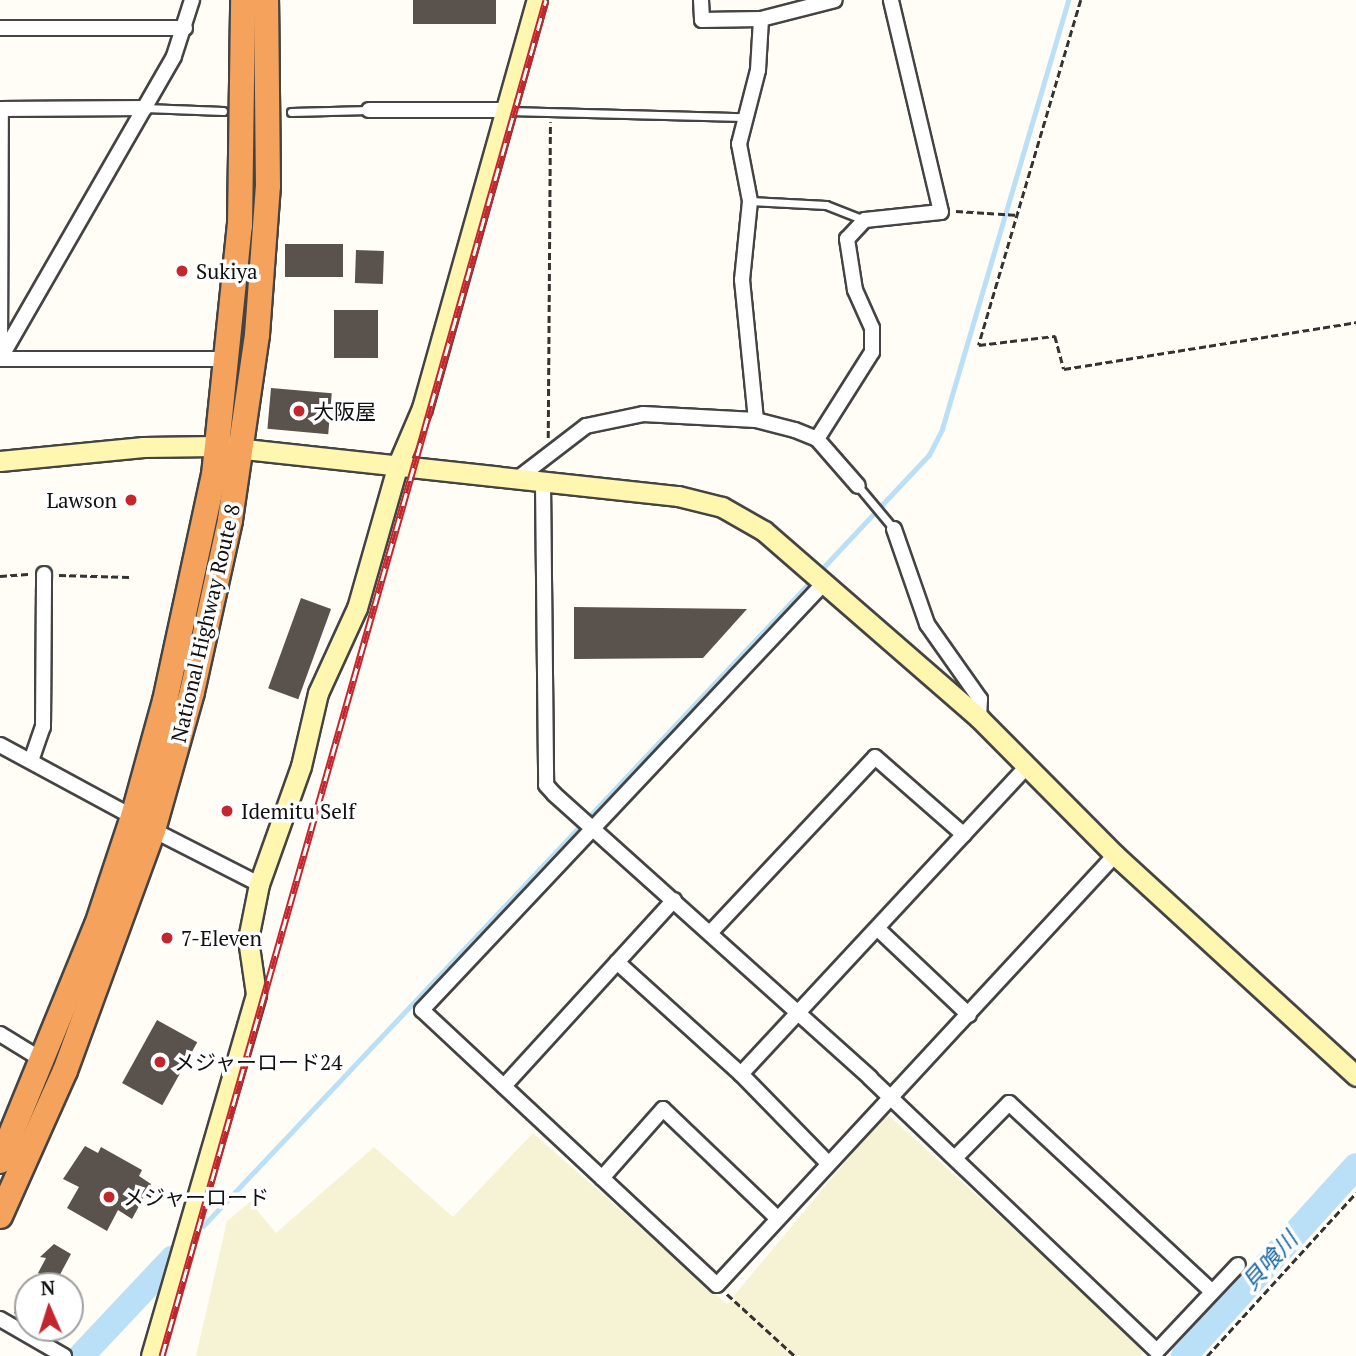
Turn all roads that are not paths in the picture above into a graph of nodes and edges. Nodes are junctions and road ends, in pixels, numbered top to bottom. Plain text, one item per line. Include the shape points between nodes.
1 (192, 0) edge
2 (243, 0) edge
3 (266, 0) edge
4 (537, 0) edge
5 (701, 0) edge
6 (835, 0) edge
7 (891, 0) edge
8 (761, 19) junction
9 (0, 27) edge
10 (185, 28) junction
11 (145, 108) junction
12 (0, 109) edge
13 (369, 110) joint
14 (223, 111) dead end
15 (504, 111) junction
16 (291, 112) dead end
17 (743, 117) junction
18 (750, 201) junction
19 (865, 220) junction
20 (0, 359) edge
21 (228, 359) junction
22 (756, 420) junction
23 (817, 439) junction
24 (216, 446) junction
25 (244, 450) junction
26 (0, 461) edge
27 (398, 464) junction
28 (517, 479) junction
29 (543, 482) junction
30 (858, 486) joint
31 (889, 523) joint
32 (44, 574) road end
33 (825, 582) junction
34 (979, 718) junction
35 (0, 745) edge
36 (31, 761) junction
37 (1025, 768) junction
38 (143, 824) junction
39 (595, 829) junction
40 (964, 835) junction
41 (1115, 855) junction
42 (259, 884) junction
43 (674, 900) junction
44 (878, 929) junction
45 (710, 933) junction
46 (617, 962) junction
47 (800, 1014) junction
48 (969, 1015) junction
49 (0, 1034) edge
50 (44, 1061) junction
51 (741, 1074) junction
52 (1356, 1076) edge
53 (504, 1086) junction
54 (892, 1098) junction
55 (955, 1158) junction
56 (0, 1161) edge
57 (828, 1163) junction
58 (602, 1178) junction
59 (0, 1216) edge
60 (777, 1219) junction
61 (1238, 1265) dead end
62 (1211, 1291) junction
63 (0, 1319) edge
64 (64, 1356) edge
65 (151, 1356) edge

1 - 10 street
2 - 21 highway, National Highway Route 8 via 240,225
3 - 25 highway, National Highway Route 8 via 268,186
4 - 15 street
5 - 8 street via 702,20
6 - 8 street
7 - 19 street via 941,212
8 - 17 street via 758,69
9 - 10 street
10 - 11 street
11 - 12 street
11 - 14 lane
11 - 20 street
12 - 20 street
13 - 15 street
13 - 16 lane
15 - 17 lane
15 - 27 street via 422,408
17 - 18 street via 739,144
18 - 19 lane via 826,205
18 - 22 street via 742,280
19 - 23 street via 847,239 848,261 872,328 872,352
20 - 21 street
21 - 24 highway, National Highway Route 8
22 - 23 street
22 - 28 street via 643,414 586,426
23 - 30 street
24 - 25 street
24 - 26 street via 143,447
24 - 38 highway, National Highway Route 8
25 - 27 street
25 - 38 highway, National Highway Route 8 via 192,692
27 - 28 street
27 - 42 street via 357,608 318,693 301,766
28 - 29 street
29 - 33 street via 678,496 722,507 764,531
29 - 39 street via 546,785
30 - 31 lane
31 - 34 street via 927,624 980,699
32 - 36 street via 43,727
33 - 34 street
33 - 39 street
34 - 37 street
35 - 36 street
36 - 38 street
37 - 40 street
37 - 41 street
38 - 42 street
38 - 50 highway, National Highway Route 8
38 - 59 highway, National Highway Route 8 via 65,1071
39 - 43 street
39 - 53 street via 422,1010
40 - 44 street
40 - 45 street via 875,757
41 - 48 street
41 - 52 street
42 - 65 street via 248,939 256,994
43 - 45 street
43 - 46 street
44 - 47 street
44 - 48 street
45 - 47 street
46 - 51 street
46 - 53 street
47 - 51 street
47 - 54 street
48 - 54 street
49 - 50 street
50 - 56 highway, National Highway Route 8
51 - 57 street
53 - 58 street
54 - 55 street
54 - 57 street
55 - 62 street via 1009,1103
55 - 62 street via 1157,1351
57 - 60 street
58 - 60 street via 717,1285
58 - 60 street via 663,1109
61 - 62 street
63 - 64 street

